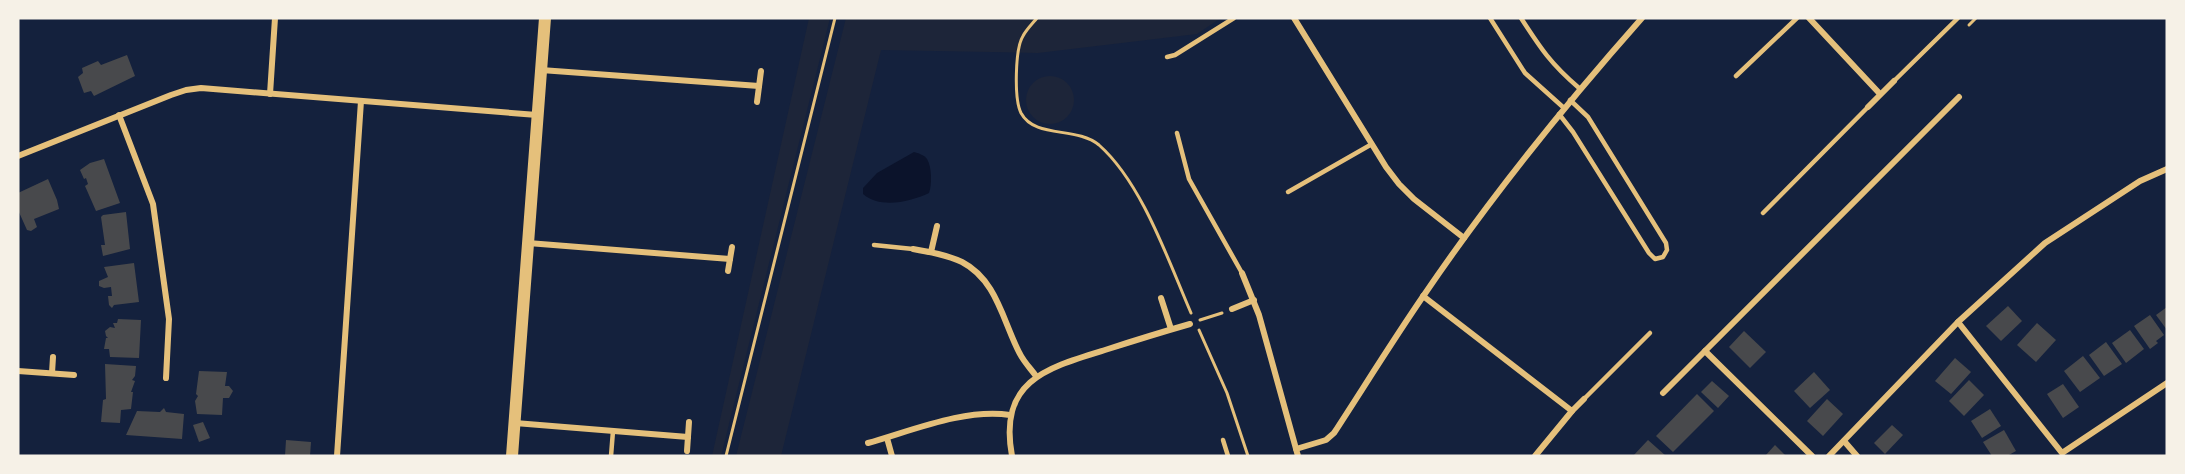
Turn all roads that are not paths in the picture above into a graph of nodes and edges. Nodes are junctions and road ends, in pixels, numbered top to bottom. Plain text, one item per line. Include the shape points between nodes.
1 (275, 18) edge
2 (544, 18) edge
3 (1234, 18) edge
4 (1294, 18) edge
5 (1490, 18) edge
6 (1521, 18) edge
7 (1642, 18) edge
8 (1797, 18) edge
9 (1809, 18) edge
10 (1958, 18) edge
11 (1167, 57) dead end
12 (540, 70) junction
13 (761, 71) dead end
14 (1736, 76) dead end
15 (1894, 81) joint
16 (759, 86) junction
17 (1579, 88) junction
18 (270, 94) junction
19 (1880, 94) junction
20 (1959, 97) dead end
21 (1570, 100) junction
22 (360, 101) junction
23 (757, 102) dead end
24 (1868, 107) joint
25 (1564, 108) junction
26 (1559, 114) junction
27 (119, 115) junction
28 (537, 115) junction
29 (1177, 133) dead end
30 (1372, 144) junction
31 (18, 156) edge
32 (2167, 169) edge
33 (1288, 192) dead end
34 (1763, 213) dead end
35 (937, 226) dead end
36 (1464, 238) junction
37 (528, 243) junction
38 (874, 245) dead end
39 (732, 247) dead end
40 (913, 249) joint
41 (931, 252) junction
42 (730, 259) junction
43 (728, 271) dead end
44 (1242, 273) joint
45 (1423, 296) junction
46 (1161, 298) dead end
47 (1254, 300) junction
48 (1232, 309) road end
49 (1958, 322) junction
50 (1193, 323) road end
51 (1171, 329) junction
52 (1650, 333) dead end
53 (1705, 351) junction
54 (54, 357) dead end
55 (18, 371) edge
56 (52, 373) junction
57 (74, 375) dead end
58 (1036, 376) junction
59 (166, 378) dead end
60 (2167, 383) edge
61 (1663, 393) dead end
62 (1584, 399) joint
63 (1572, 411) junction
64 (1010, 415) junction
65 (688, 422) dead end
66 (514, 423) junction
67 (613, 431) junction
68 (688, 437) junction
69 (887, 438) junction
70 (1223, 440) dead end
71 (1844, 441) junction
72 (868, 443) dead end
73 (687, 451) dead end
74 (1297, 452) edge
75 (2063, 454) edge
76 (337, 456) edge
77 (512, 456) edge
78 (611, 456) edge
79 (892, 456) edge
80 (1012, 456) edge
81 (1228, 456) edge
82 (1535, 456) edge
83 (1812, 456) edge
84 (1829, 456) edge
85 (1857, 456) edge

1 - 18 street
2 - 12 main road
3 - 11 lane
4 - 30 street
5 - 25 lane via 1525,73
6 - 17 lane via 1544,54
7 - 17 street
8 - 14 lane
9 - 19 street
10 - 15 lane
12 - 16 street
12 - 28 main road
13 - 16 street
15 - 19 street
16 - 23 street
17 - 21 street
18 - 22 street
18 - 27 street via 186,90
19 - 24 street
20 - 53 street
21 - 25 street
21 - 26 lane via 1588,117 1666,243 1663,256 1655,259 1649,253
22 - 28 street
22 - 76 street
24 - 34 lane
25 - 26 street
26 - 36 street
27 - 31 street
27 - 59 street via 153,204 169,320
28 - 37 main road
29 - 44 lane via 1189,179
30 - 33 lane
30 - 36 street via 1399,184
32 - 49 street via 2140,181 2045,243
35 - 41 street
36 - 45 street
37 - 42 street
37 - 66 main road
38 - 40 lane
39 - 42 street
40 - 41 street
41 - 58 street via 964,263 987,283 1020,356
42 - 43 street
44 - 47 street
45 - 63 street
45 - 74 street via 1334,433
46 - 51 street
47 - 48 street
47 - 74 street
49 - 71 street
49 - 75 street
50 - 51 street
51 - 58 street via 1060,364
52 - 62 lane
53 - 61 street
53 - 83 street
54 - 56 street
55 - 56 street
56 - 57 street
58 - 64 street
60 - 75 street
62 - 63 street
63 - 82 street
64 - 69 street via 980,413
64 - 80 street
65 - 68 street
66 - 67 street
66 - 77 main road
67 - 68 street
67 - 78 lane
68 - 73 street
69 - 72 street
69 - 79 street
70 - 81 lane
71 - 84 street
71 - 85 street

